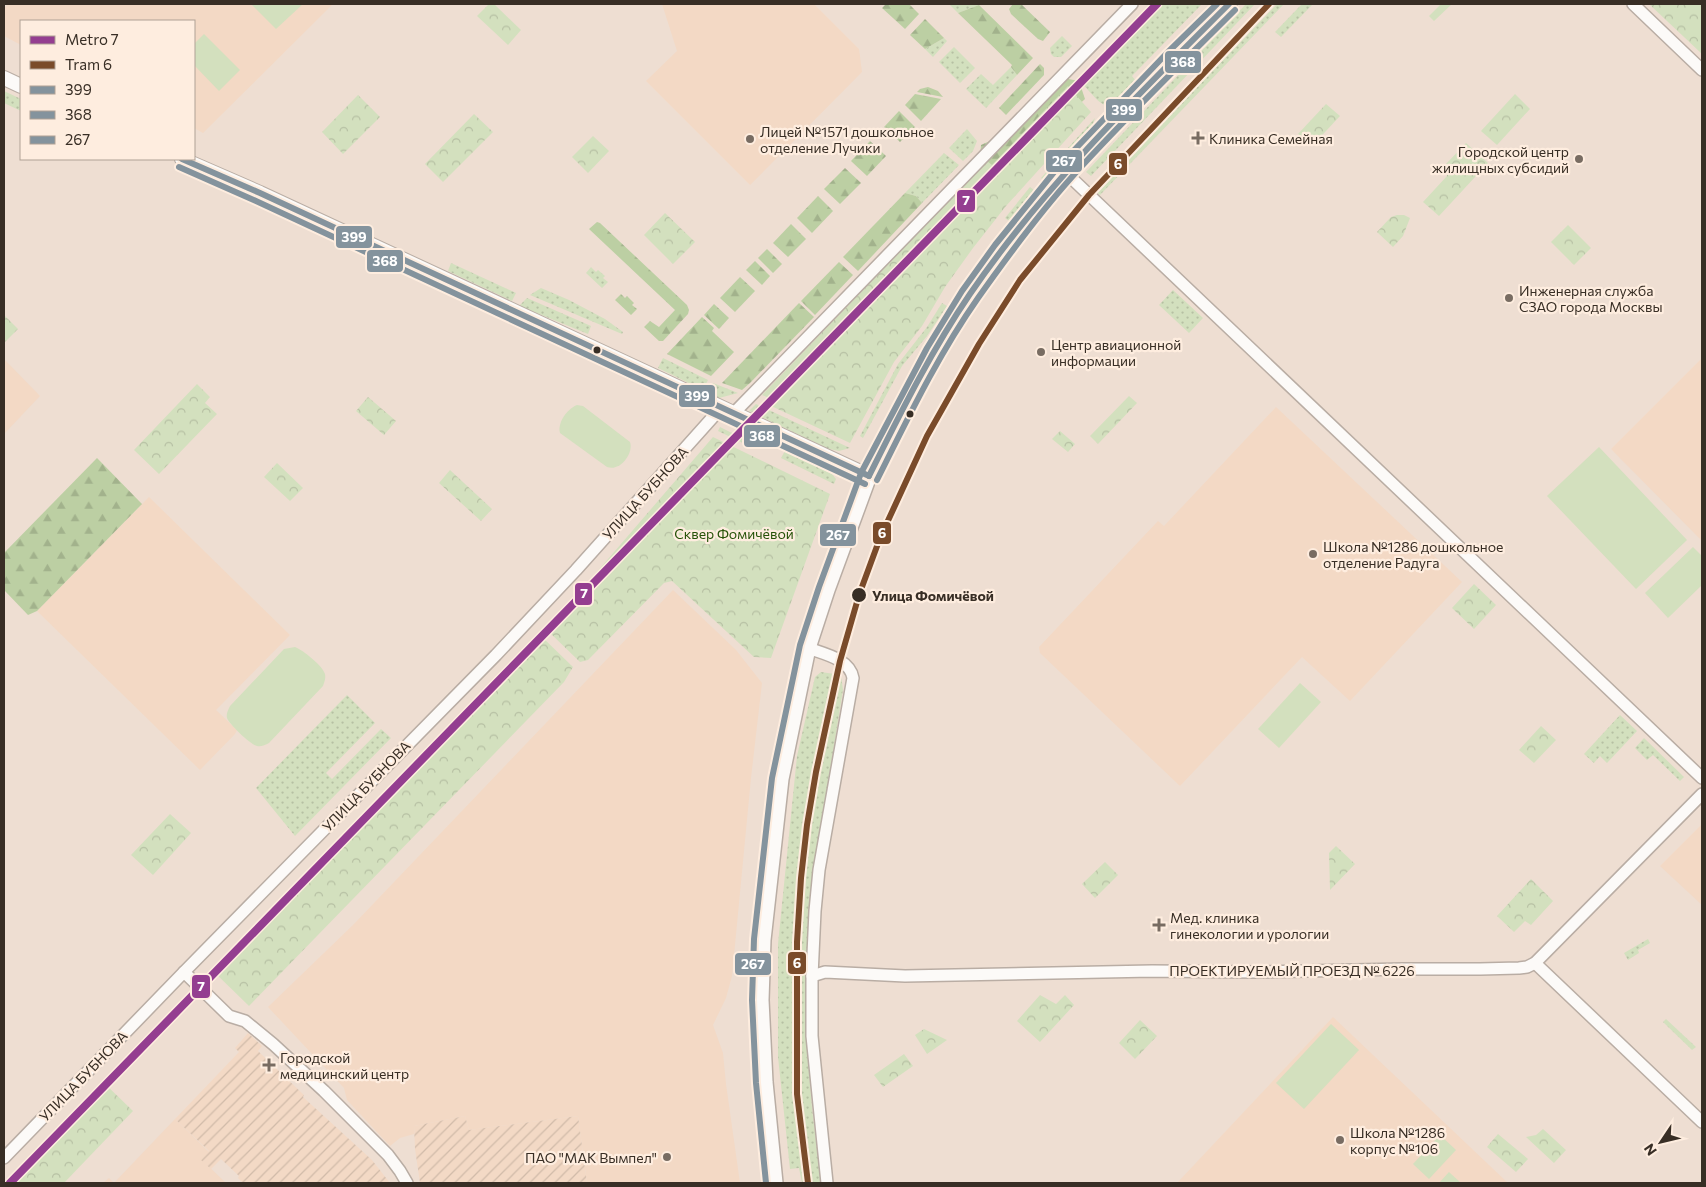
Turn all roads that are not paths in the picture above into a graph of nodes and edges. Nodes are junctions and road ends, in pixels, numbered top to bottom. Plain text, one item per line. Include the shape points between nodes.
1 (1132, 4) edge
2 (1229, 4) edge
3 (1633, 4) edge
4 (1702, 70) edge
5 (4, 78) edge
6 (20, 86) edge
7 (184, 160) edge
8 (1065, 172) junction
9 (727, 411) junction
10 (869, 476) junction
11 (808, 648) junction
12 (1702, 778) edge
13 (1702, 794) edge
14 (1535, 963) junction
15 (184, 972) junction
16 (812, 976) junction
17 (1702, 1122) edge
18 (4, 1158) edge
19 (407, 1183) edge
20 (775, 1183) edge
21 (827, 1183) edge

1 - 9 street, УЛИЦА БУБНОВА
2 - 8 main road
3 - 4 street
5 - 6 street
7 - 9 street
8 - 10 main road via 969,296 934,353
8 - 12 street
9 - 10 street
9 - 15 street, УЛИЦА БУБНОВА via 507,642
10 - 11 main road
11 - 16 street via 846,664 853,678 819,870
11 - 20 main road via 781,779 763,940 762,1039
13 - 14 street
14 - 16 street, ПРОЕКТИРУЕМЫЙ ПРОЕЗД № 6226 via 1519,968 1480,969 1152,970 905,976 825,972
14 - 17 street
15 - 18 street, УЛИЦА БУБНОВА
15 - 19 street via 229,1016 245,1021 320,1087 388,1156
16 - 21 street via 812,1036

